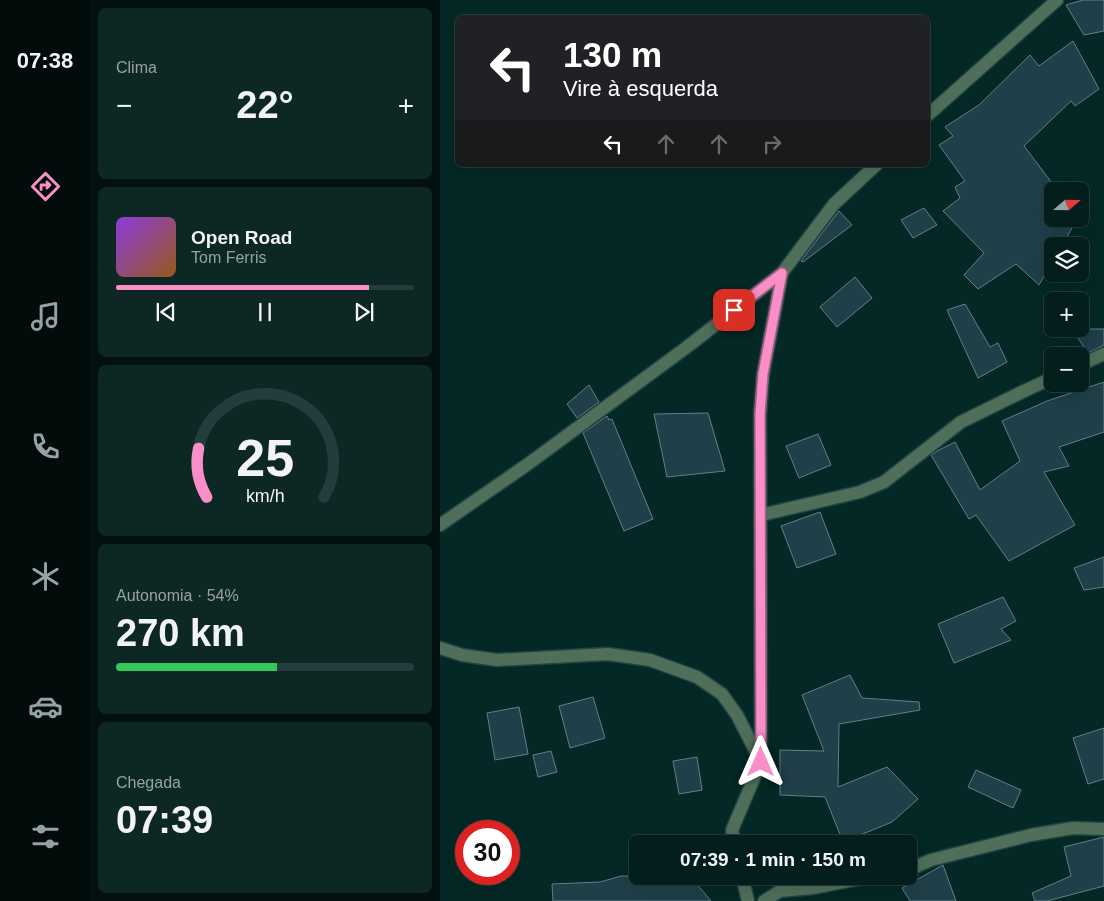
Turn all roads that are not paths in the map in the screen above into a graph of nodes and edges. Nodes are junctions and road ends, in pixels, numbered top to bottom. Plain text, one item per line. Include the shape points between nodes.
1 (1057, 0) edge
2 (930, 113) edge
3 (874, 167) edge
4 (782, 273) junction
5 (1104, 354) edge
6 (1089, 361) edge
7 (1044, 382) edge
8 (760, 515) junction
9 (440, 525) edge
10 (440, 648) edge
11 (761, 762) junction
12 (1104, 829) edge
13 (733, 835) edge
14 (917, 866) edge
15 (744, 885) edge
16 (828, 885) edge
17 (748, 901) edge
18 (764, 901) edge

1 - 2 street
3 - 4 street via 834,204
4 - 8 street via 763,374
4 - 9 street via 679,353
5 - 6 street
7 - 8 street via 961,422 884,482 860,492
8 - 11 street
10 - 11 street via 497,660 608,654 650,660 697,677 722,694 737,715
11 - 13 street via 732,830
12 - 14 street via 1073,828 1031,835
15 - 17 street
16 - 18 street via 780,891

